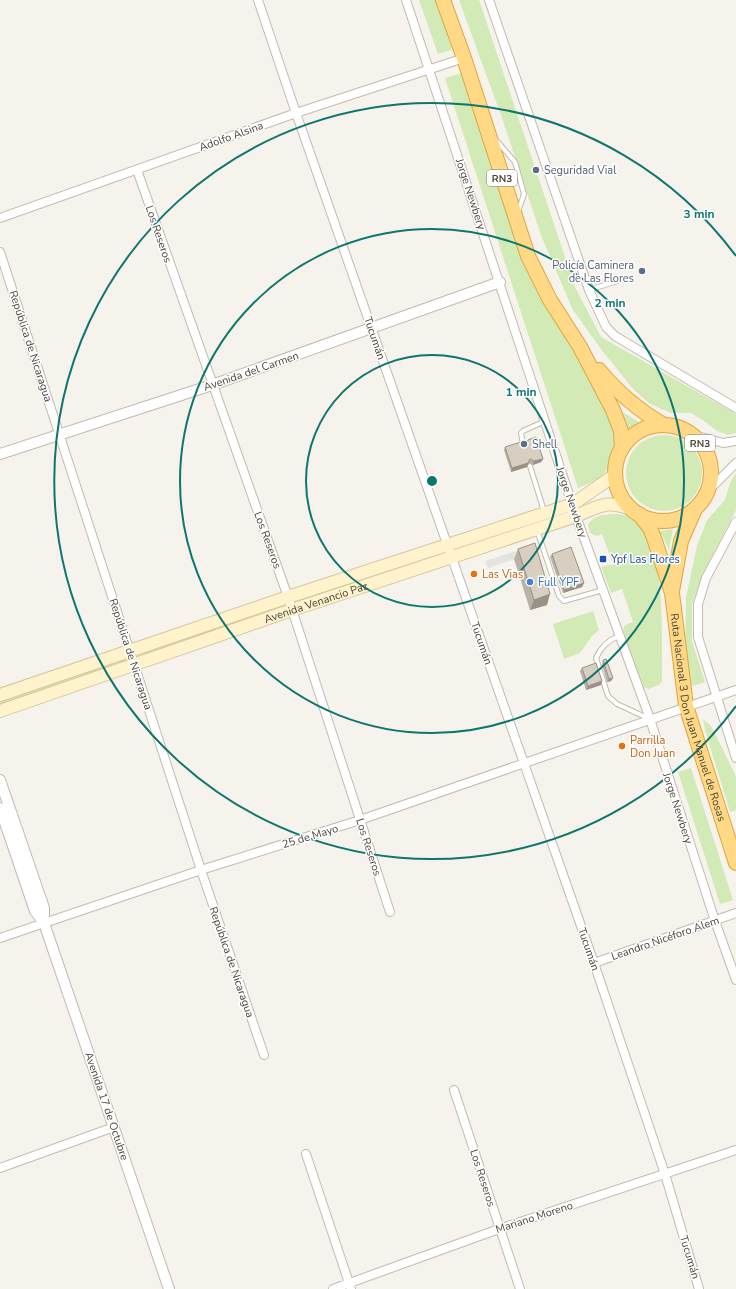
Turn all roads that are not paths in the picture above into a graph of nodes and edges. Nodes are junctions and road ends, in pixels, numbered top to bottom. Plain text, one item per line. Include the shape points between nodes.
1 (258, 0) edge
2 (406, 0) edge
3 (443, 0) edge
4 (489, 0) edge
5 (464, 58) junction
6 (429, 69) junction
7 (296, 113) junction
8 (137, 170) junction
9 (0, 218) edge
10 (0, 252) edge
11 (627, 278) dead end
12 (500, 282) junction
13 (589, 290) junction
14 (372, 329) junction
15 (580, 347) junction
16 (212, 385) junction
17 (736, 408) edge
18 (545, 421) junction
19 (664, 425) junction
20 (60, 434) junction
21 (693, 435) junction
22 (736, 441) edge
23 (524, 444) edge
24 (622, 448) junction
25 (0, 454) edge
26 (736, 463) edge
27 (530, 466) dead end
28 (615, 476) junction
29 (707, 492) junction
30 (573, 504) junction
31 (695, 508) junction
32 (636, 512) junction
33 (545, 513) junction
34 (576, 516) junction
35 (736, 522) edge
36 (537, 529) junction
37 (448, 545) junction
38 (452, 557) junction
39 (603, 590) junction
40 (672, 593) junction
41 (288, 597) junction
42 (292, 610) junction
43 (620, 636) junction
44 (130, 652) junction
45 (134, 664) junction
46 (736, 690) edge
47 (0, 695) edge
48 (716, 696) junction
49 (686, 706) junction
50 (0, 711) edge
51 (650, 719) junction
52 (735, 754) edge
53 (524, 764) junction
54 (0, 780) edge
55 (0, 808) edge
56 (360, 820) junction
57 (736, 863) edge
58 (201, 870) junction
59 (390, 912) dead end
60 (736, 913) edge
61 (715, 921) junction
62 (44, 923) junction
63 (0, 938) edge
64 (594, 963) junction
65 (736, 980) edge
66 (264, 1055) dead end
67 (454, 1090) dead end
68 (114, 1127) junction
69 (736, 1150) edge
70 (306, 1154) dead end
71 (0, 1168) edge
72 (665, 1174) junction
73 (499, 1229) junction
74 (350, 1286) edge
75 (169, 1289) edge
76 (333, 1289) edge
77 (520, 1289) edge
78 (699, 1289) edge

1 - 7 street, Tucumán
2 - 6 street, Jorge Newbery
3 - 5 highway, RN3
4 - 13 street
5 - 6 street, Adolfo Alsina
5 - 15 highway, RN3 via 528,256
6 - 7 street, Adolfo Alsina
6 - 12 street, Jorge Newbery
7 - 8 street, Adolfo Alsina
7 - 14 street, Tucumán
8 - 9 street, Adolfo Alsina
8 - 16 street, Los Reseros
10 - 20 street, República de Nicaragua
11 - 13 lane
12 - 14 street, Avenida del Carmen
12 - 18 street, Jorge Newbery
13 - 17 street via 606,327 615,336
14 - 16 street, Avenida del Carmen
14 - 37 street, Tucumán
15 - 19 highway, RN3 via 612,386 635,406
15 - 24 highway, RN3 via 613,410 621,431
16 - 20 street, Avenida del Carmen
16 - 41 street, Los Reseros
18 - 23 lane via 522,431
18 - 30 street, Jorge Newbery
19 - 21 highway, RN3 via 679,427
19 - 24 highway, RN3 via 640,431
20 - 25 street, Avenida del Carmen
20 - 44 street, República de Nicaragua
21 - 22 street via 723,443
21 - 29 highway, RN3 via 702,444 711,467
24 - 28 highway, RN3 via 616,461
26 - 29 street
27 - 33 lane
28 - 30 main road, Avenida Venancio Paz
28 - 32 highway, RN3 via 620,495
29 - 31 highway, RN3
30 - 33 main road, Avenida Venancio Paz
30 - 34 street, Jorge Newbery
31 - 32 highway, RN3 via 682,517 668,520 653,520
31 - 40 highway, Ruta Nacional 3 Don Juan Manuel de Rosas / RN3 via 681,541
32 - 34 main road, Avenida Venancio Paz via 612,503
32 - 40 highway, Ruta Nacional 3 Don Juan Manuel de Rosas / RN3 via 650,528
33 - 37 main road, Avenida Venancio Paz
34 - 36 main road, Avenida Venancio Paz
34 - 39 street, Jorge Newbery
35 - 48 street via 706,578 698,604 698,637
36 - 38 main road, Avenida Venancio Paz
36 - 39 lane via 559,596 564,601
37 - 38 street, Tucumán
37 - 41 main road, Avenida Venancio Paz
38 - 42 main road, Avenida Venancio Paz
38 - 53 street, Tucumán
39 - 43 street, Jorge Newbery
40 - 49 highway, Ruta Nacional 3 Don Juan Manuel de Rosas / RN3
41 - 42 street, Los Reseros
41 - 44 main road, Avenida Venancio Paz
42 - 45 main road, Avenida Venancio Paz
42 - 56 street, Los Reseros
43 - 51 street, Jorge Newbery
43 - 51 lane via 611,639 596,658 608,696 617,704
44 - 45 street, República de Nicaragua
44 - 47 main road, Avenida Venancio Paz
45 - 50 main road, Avenida Venancio Paz
45 - 58 street, República de Nicaragua
46 - 48 street, 25 de Mayo
48 - 49 street, 25 de Mayo
48 - 52 street
49 - 51 street, 25 de Mayo
49 - 57 highway, Ruta Nacional 3 Don Juan Manuel de Rosas / RN3
51 - 53 street, 25 de Mayo
51 - 61 street, Jorge Newbery
53 - 56 street, 25 de Mayo
53 - 64 street, Tucumán
54 - 62 street, Avenida 17 de Octubre via 44,908
55 - 62 street, Avenida 17 de Octubre via 35,911
56 - 58 street, 25 de Mayo
56 - 59 street, Los Reseros
58 - 62 street, 25 de Mayo
58 - 66 street, República de Nicaragua
60 - 61 street, Leandro Nicéforo Alem
61 - 64 street, Leandro Nicéforo Alem
61 - 65 street, Jorge Newbery
62 - 63 street, 25 de Mayo
62 - 68 street, Avenida 17 de Octubre
64 - 72 street, Tucumán
67 - 73 street, Los Reseros
68 - 71 street
68 - 75 street, Avenida 17 de Octubre
69 - 72 street, Mariano Moreno
70 - 74 street
72 - 73 street, Mariano Moreno
72 - 78 street, Tucumán
73 - 74 street, Mariano Moreno
73 - 77 street, Los Reseros
74 - 76 street, Mariano Moreno

